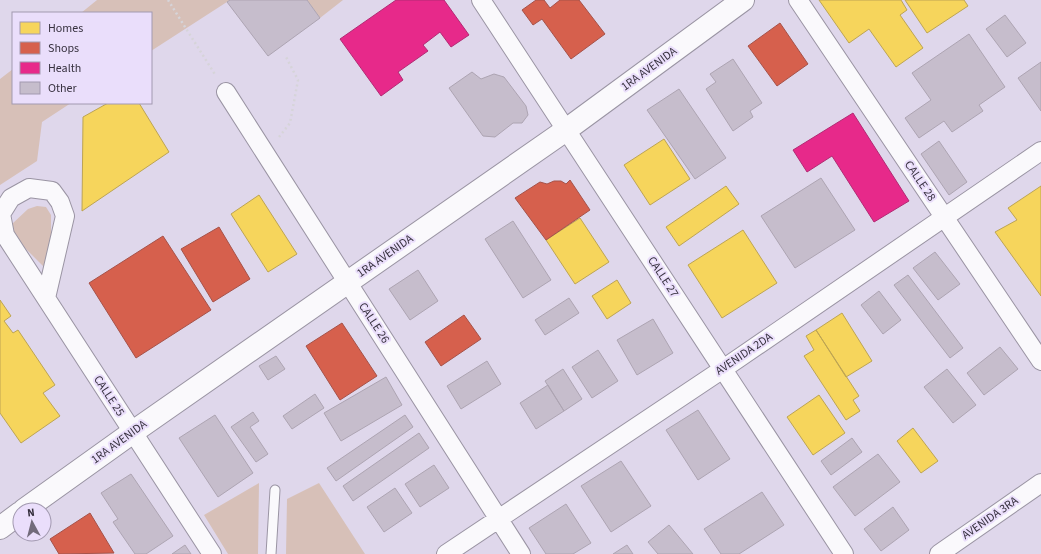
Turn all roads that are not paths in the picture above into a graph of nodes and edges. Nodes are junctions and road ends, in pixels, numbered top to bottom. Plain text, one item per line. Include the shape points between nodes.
1 (481, 0) edge
2 (743, 0) edge
3 (798, 0) edge
4 (226, 92) road end
5 (566, 130) junction
6 (1041, 151) edge
7 (944, 217) junction
8 (348, 282) junction
9 (46, 298) junction
10 (1041, 361) edge
11 (723, 369) junction
12 (133, 432) junction
13 (1041, 483) edge
14 (275, 490) dead end
15 (35, 502) edge
16 (498, 518) junction
17 (12, 519) edge
18 (0, 528) edge
19 (212, 554) edge
20 (271, 554) edge
21 (446, 554) edge
22 (521, 554) edge
23 (844, 554) edge
24 (939, 554) edge

1 - 5 street, CALLE 27
2 - 5 main road, 1RA AVENIDA
3 - 7 street, CALLE 28
4 - 8 street, CALLE 26
5 - 8 main road, 1RA AVENIDA
5 - 11 street, CALLE 27
6 - 7 street, AVENIDA 2DA
7 - 10 street, CALLE 28
7 - 11 street, AVENIDA 2DA
8 - 12 main road, 1RA AVENIDA
8 - 16 street, CALLE 26
9 - 9 street, CALLE 25 via 5,235 1,214 11,198 29,188 52,191 60,202 65,216
9 - 12 street, CALLE 25
11 - 16 street, AVENIDA 2DA
11 - 23 street, CALLE 27
12 - 15 main road, 1RA AVENIDA
12 - 19 street, CALLE 25
13 - 24 street, AVENIDA 3RA
14 - 20 lane
16 - 21 street, AVENIDA 2DA
16 - 22 street, CALLE 26
17 - 18 main road

